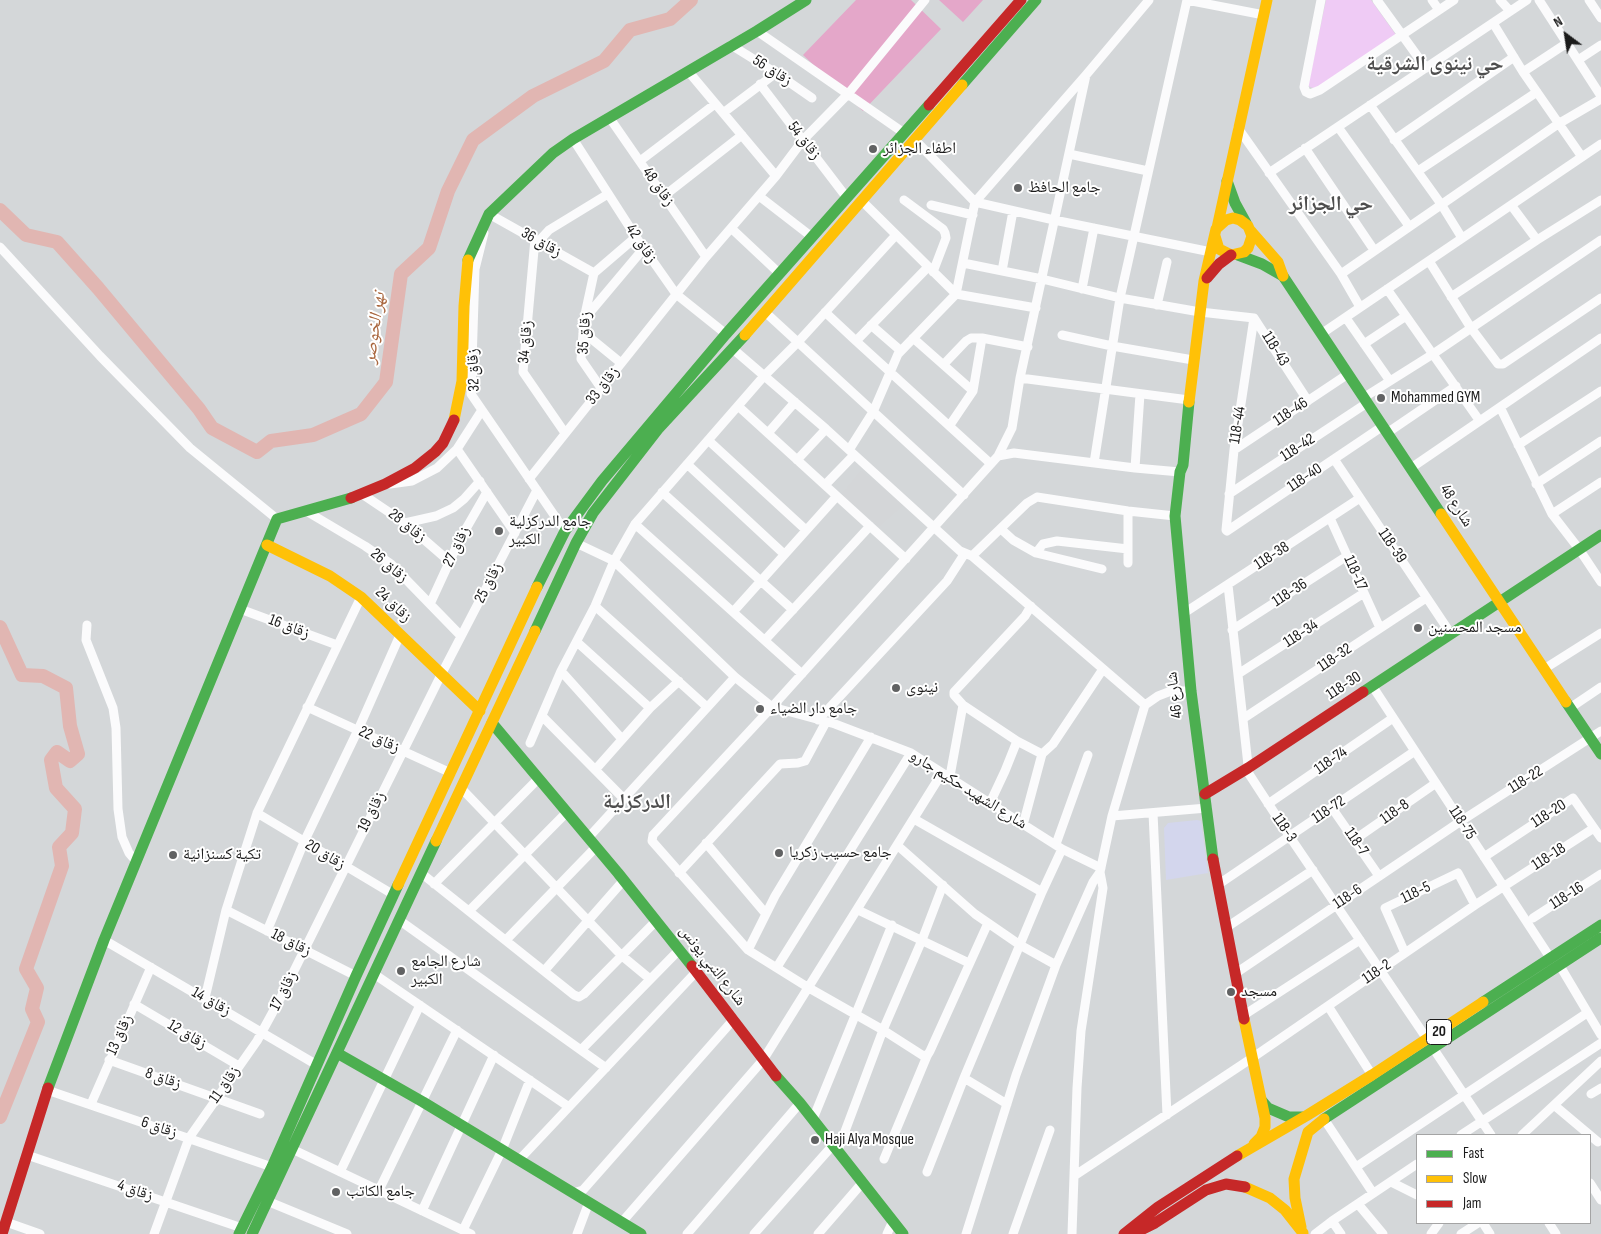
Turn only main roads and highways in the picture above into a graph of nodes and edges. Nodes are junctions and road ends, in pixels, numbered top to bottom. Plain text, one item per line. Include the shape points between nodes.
1 (806, 0) edge
2 (1021, 0) edge
3 (1036, 0) edge
4 (1267, 0) edge
5 (1227, 181) junction
6 (1248, 227) junction
7 (1215, 233) junction
8 (1235, 255) junction
9 (1282, 276) junction
10 (1204, 281) junction
11 (1601, 535) edge
12 (267, 544) junction
13 (1499, 601) junction
14 (480, 711) junction
15 (492, 723) junction
16 (1601, 754) edge
17 (1205, 794) junction
18 (1601, 925) edge
19 (1601, 938) edge
20 (1555, 962) junction
21 (1430, 1044) junction
22 (337, 1053) junction
23 (1262, 1101) junction
24 (1306, 1116) junction
25 (1243, 1151) junction
26 (244, 1232) edge
27 (635, 1232) edge
28 (1303, 1233) edge
29 (2, 1234) edge
30 (902, 1234) edge
31 (1124, 1234) edge
32 (1133, 1234) edge

1 - 12 main road via 573,139 554,152 489,214 467,261 462,381 454,420 443,442 415,468 385,484 347,500 277,519
2 - 14 main road via 726,334 602,480 565,531
3 - 15 main road via 733,349 659,428 593,513
4 - 5 main road, شارع 46
5 - 6 main road, شارع 48
5 - 7 main road, شارع 46
6 - 7 main road via 1240,220 1226,220
6 - 8 main road via 1252,236 1248,248
6 - 9 main road, شارع 48 via 1278,262
7 - 8 main road via 1219,249
7 - 10 main road, شارع 46
8 - 9 main road via 1262,264
8 - 10 main road via 1213,269
9 - 13 main road, شارع 48
10 - 17 main road, شارع 46 via 1176,516 1191,691
11 - 13 main road, 118-30
12 - 14 main road, زقاق 24 via 330,576 361,597
12 - 29 main road via 104,940 47,1090
13 - 16 main road, شارع 48
13 - 17 main road, 118-30 via 1373,687
14 - 26 main road via 356,976
15 - 22 main road
15 - 30 main road, شارع النبي يونس via 624,880
17 - 23 main road, شارع 46 via 1219,884
18 - 20 main road, 20
19 - 20 main road, 20
20 - 21 main road, 20
21 - 24 main road, 20 via 1372,1074
21 - 28 main road, 20 via 1308,1132 1294,1179
22 - 26 main road via 267,1201
22 - 27 main road via 461,1124
23 - 24 main road via 1268,1108 1289,1117
23 - 25 main road, شارع 46 via 1266,1118 1262,1137
24 - 25 main road, 20
25 - 31 main road via 1158,1207
28 - 32 main road via 1270,1198 1226,1184 1206,1190

